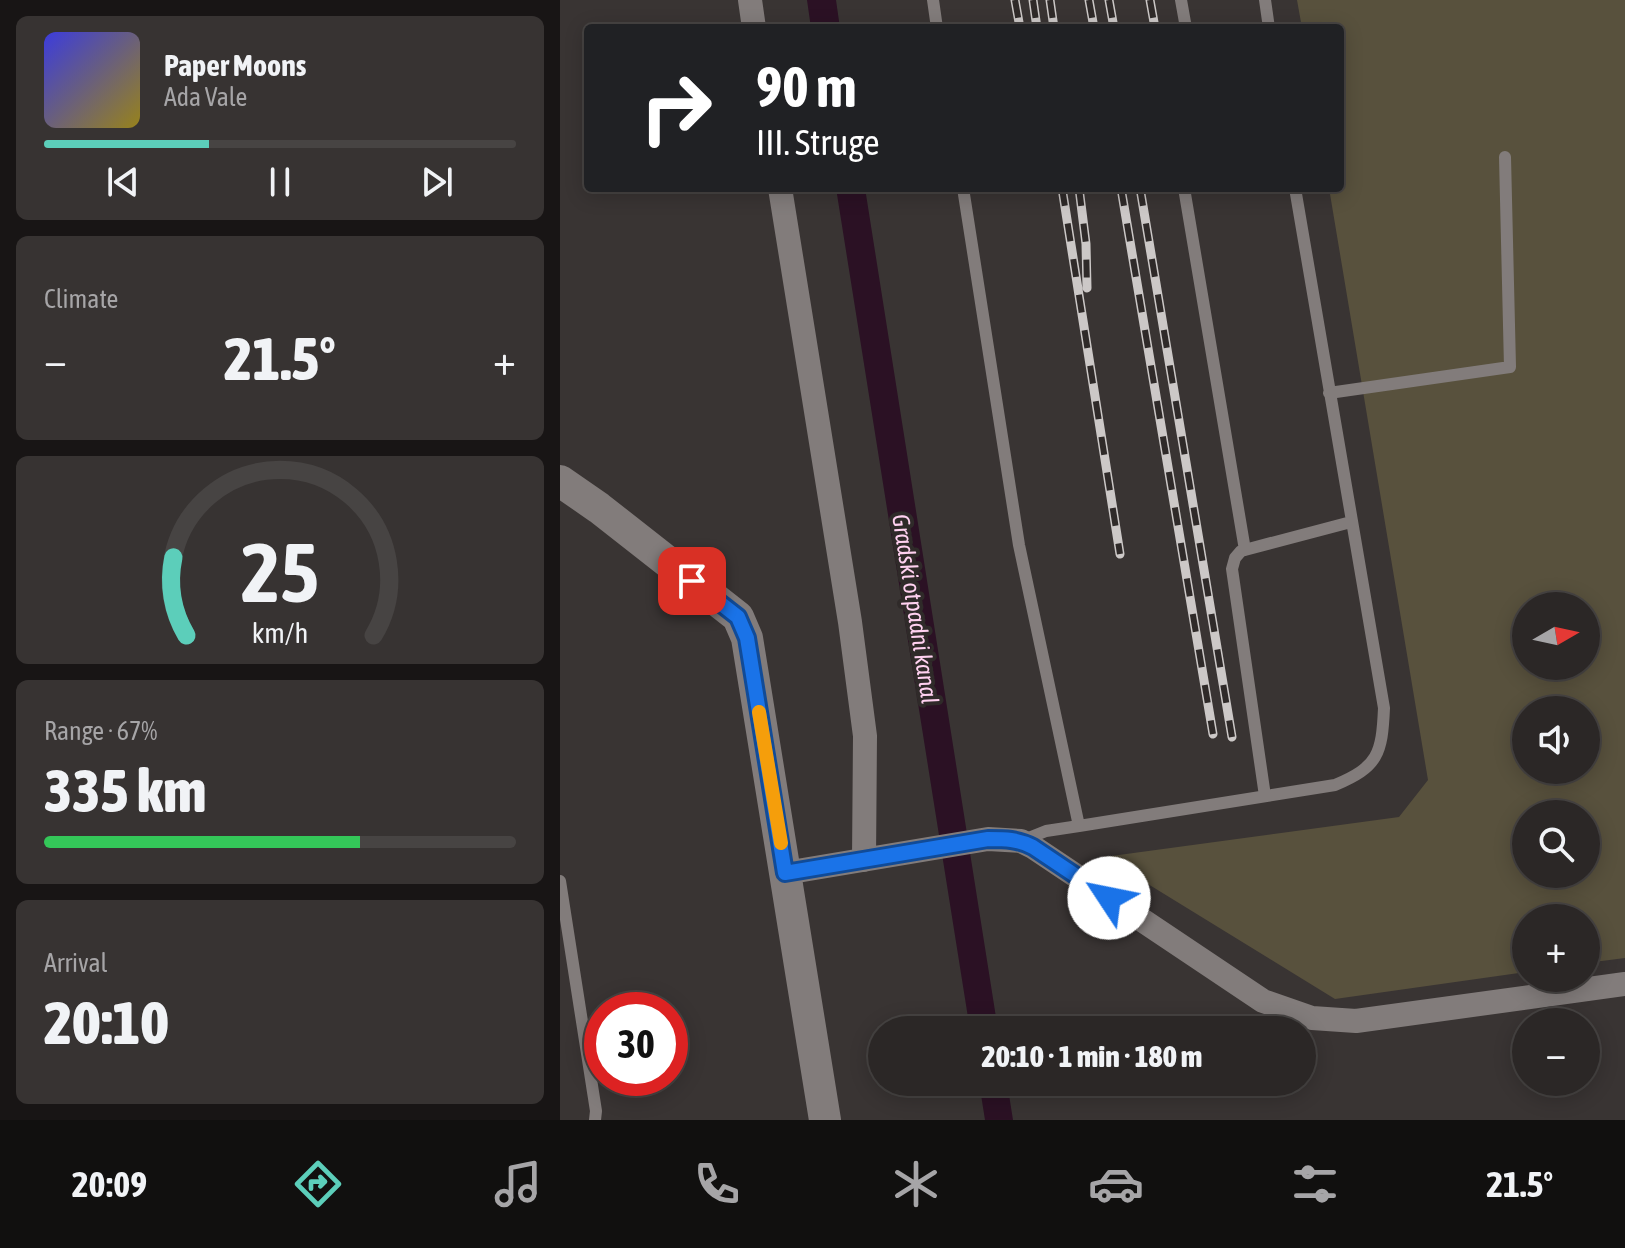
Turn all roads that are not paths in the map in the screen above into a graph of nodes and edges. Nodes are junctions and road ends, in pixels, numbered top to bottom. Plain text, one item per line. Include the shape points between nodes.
1 (750, 0) edge
2 (933, 0) edge
3 (1181, 0) edge
4 (1265, 0) edge
5 (753, 24) edge
6 (936, 24) edge
7 (1185, 24) edge
8 (1268, 24) edge
9 (1505, 157) dead end
10 (781, 192) edge
11 (964, 192) edge
12 (1185, 192) edge
13 (1296, 192) edge
14 (1329, 393) junction
15 (560, 481) edge
16 (1351, 522) junction
17 (1245, 550) junction
18 (1265, 796) junction
19 (1079, 826) junction
20 (1021, 841) junction
21 (864, 860) junction
22 (785, 873) junction
23 (560, 881) edge
24 (1625, 984) edge
25 (595, 1120) edge
26 (825, 1120) edge

1 - 5 street
2 - 6 lane
3 - 7 lane
4 - 8 lane
9 - 14 lane via 1510,367
10 - 21 street via 865,736
11 - 19 lane via 1019,545
12 - 17 lane
13 - 14 lane
14 - 16 lane
15 - 22 street via 738,617 747,638
16 - 17 lane
16 - 18 lane via 1384,708 1383,738 1372,762 1358,776
17 - 18 lane via 1232,569
18 - 19 lane
19 - 20 lane
20 - 21 street via 988,839
20 - 24 street via 1263,1001 1312,1018 1356,1021
21 - 22 street
22 - 26 street
23 - 25 lane

